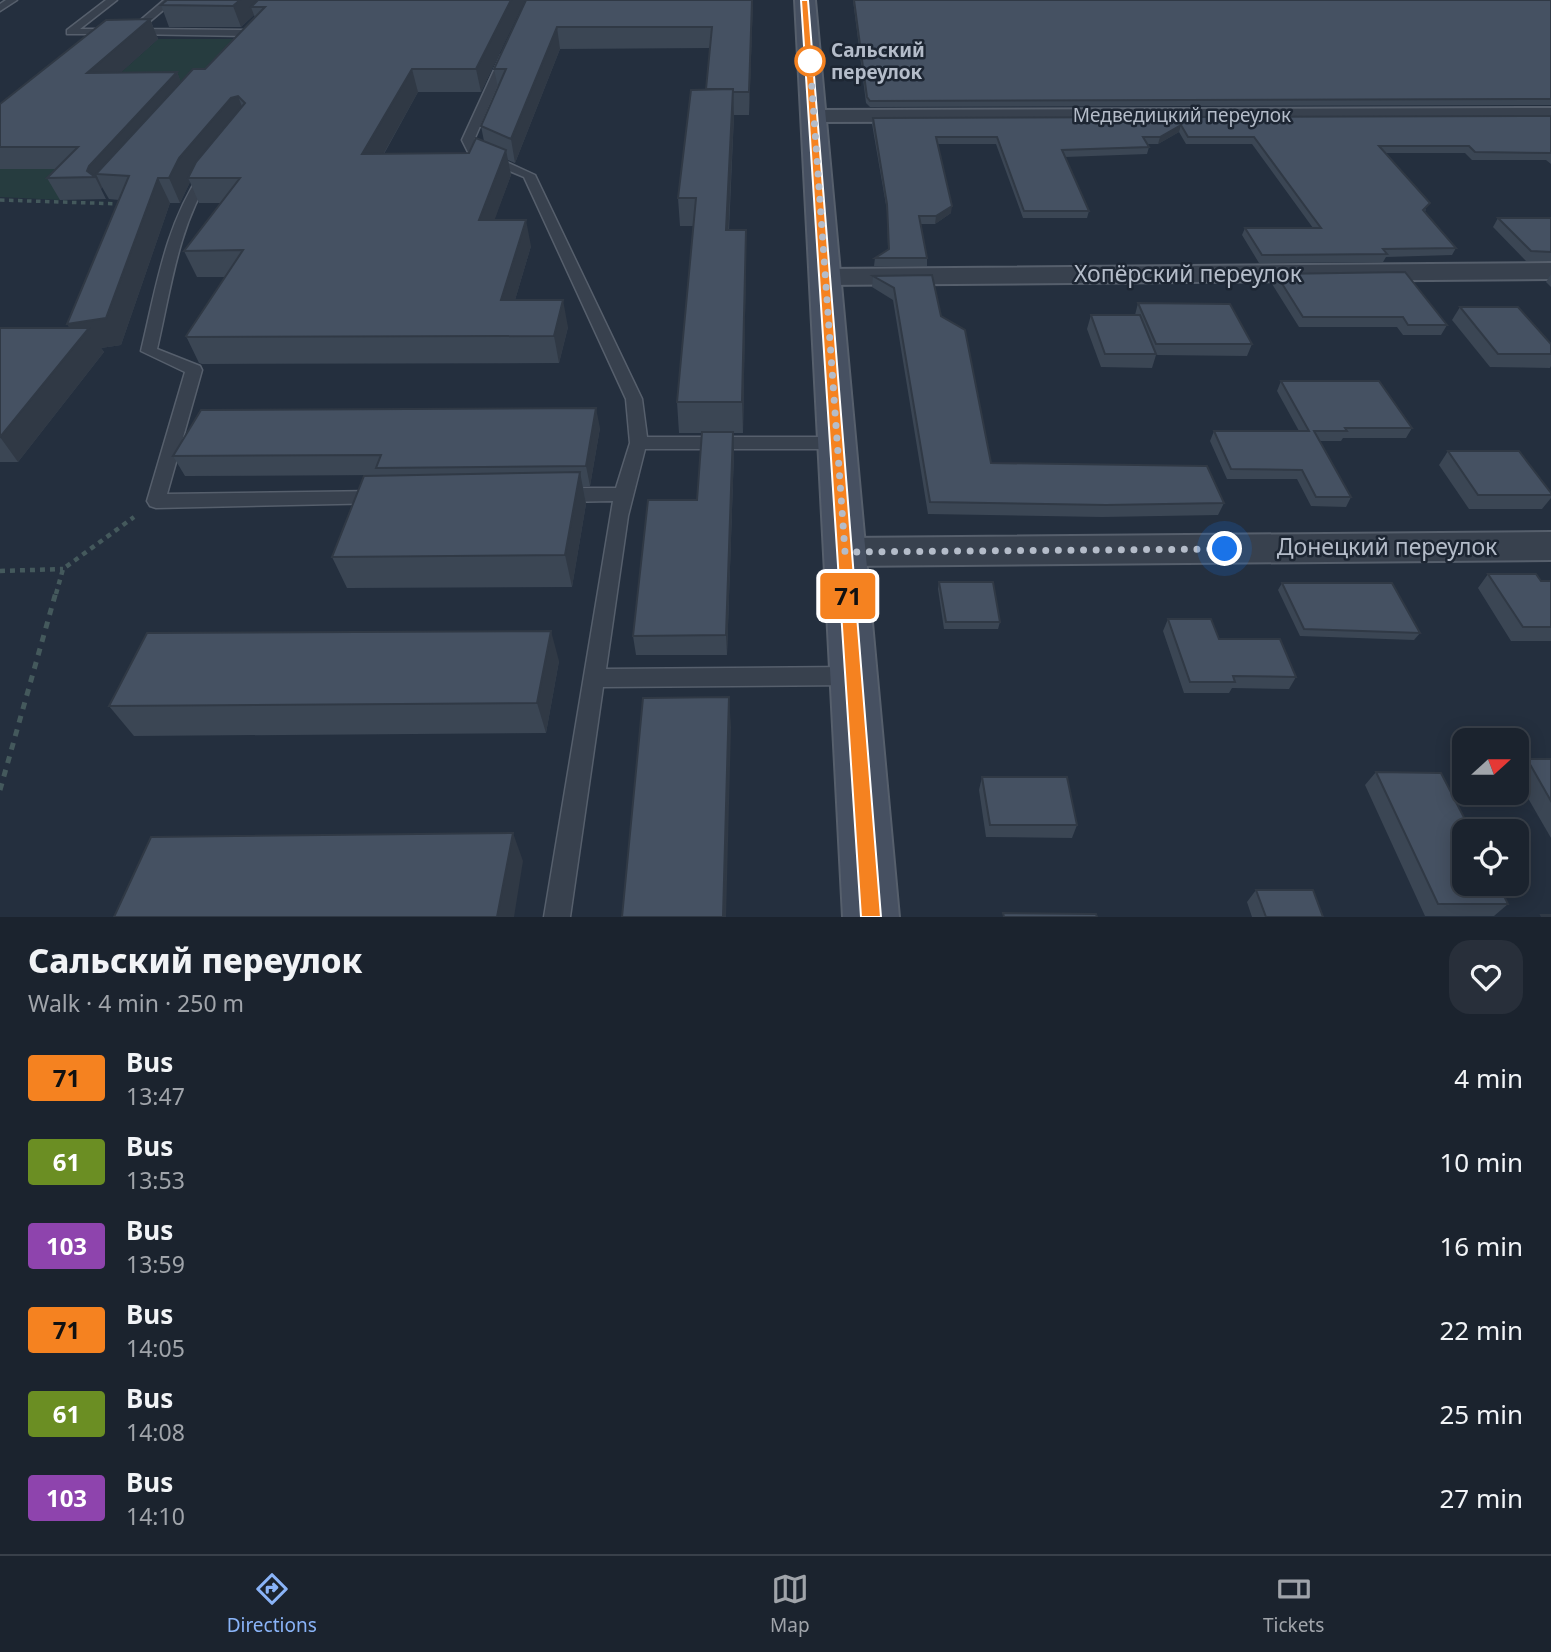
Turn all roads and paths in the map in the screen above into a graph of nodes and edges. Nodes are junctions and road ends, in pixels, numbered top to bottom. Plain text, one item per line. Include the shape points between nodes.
1 (12, 0) edge
2 (112, 0) edge
3 (170, 0) edge
4 (805, 0) edge
5 (0, 8) edge
6 (260, 19) edge
7 (110, 32) junction
8 (132, 33) junction
9 (246, 33) junction
10 (514, 38) edge
11 (100, 40) edge
12 (230, 48) edge
13 (1551, 114) edge
14 (814, 116) junction
15 (214, 165) edge
16 (0, 200) edge
17 (188, 207) junction
18 (1551, 271) edge
19 (825, 277) junction
20 (639, 443) junction
21 (837, 443) junction
22 (624, 494) junction
23 (542, 495) edge
24 (390, 497) edge
25 (156, 501) junction
26 (1551, 546) edge
27 (845, 552) junction
28 (63, 569) junction
29 (0, 571) edge
30 (854, 676) junction
31 (594, 678) junction
32 (0, 790) edge
33 (557, 917) edge
34 (871, 917) edge

1 - 5 lane
2 - 7 lane via 70,33
3 - 8 lane
4 - 14 main road
6 - 9 lane
7 - 8 lane
7 - 11 lane
8 - 9 lane
9 - 12 lane
10 - 20 lane via 468,140 473,151 530,175 634,399
13 - 14 street, Медведицкий переулок
14 - 19 main road
15 - 17 lane via 198,184
16 - 17 path
17 - 25 lane via 149,351 194,370
18 - 19 street, Хопёрский переулок
19 - 21 main road
20 - 21 lane
20 - 22 lane
21 - 27 main road
22 - 23 lane
22 - 31 lane
24 - 25 lane
25 - 28 path
26 - 27 street, Донецкий переулок
27 - 30 main road
28 - 29 path
28 - 32 path
30 - 31 lane
30 - 34 main road
31 - 33 lane

